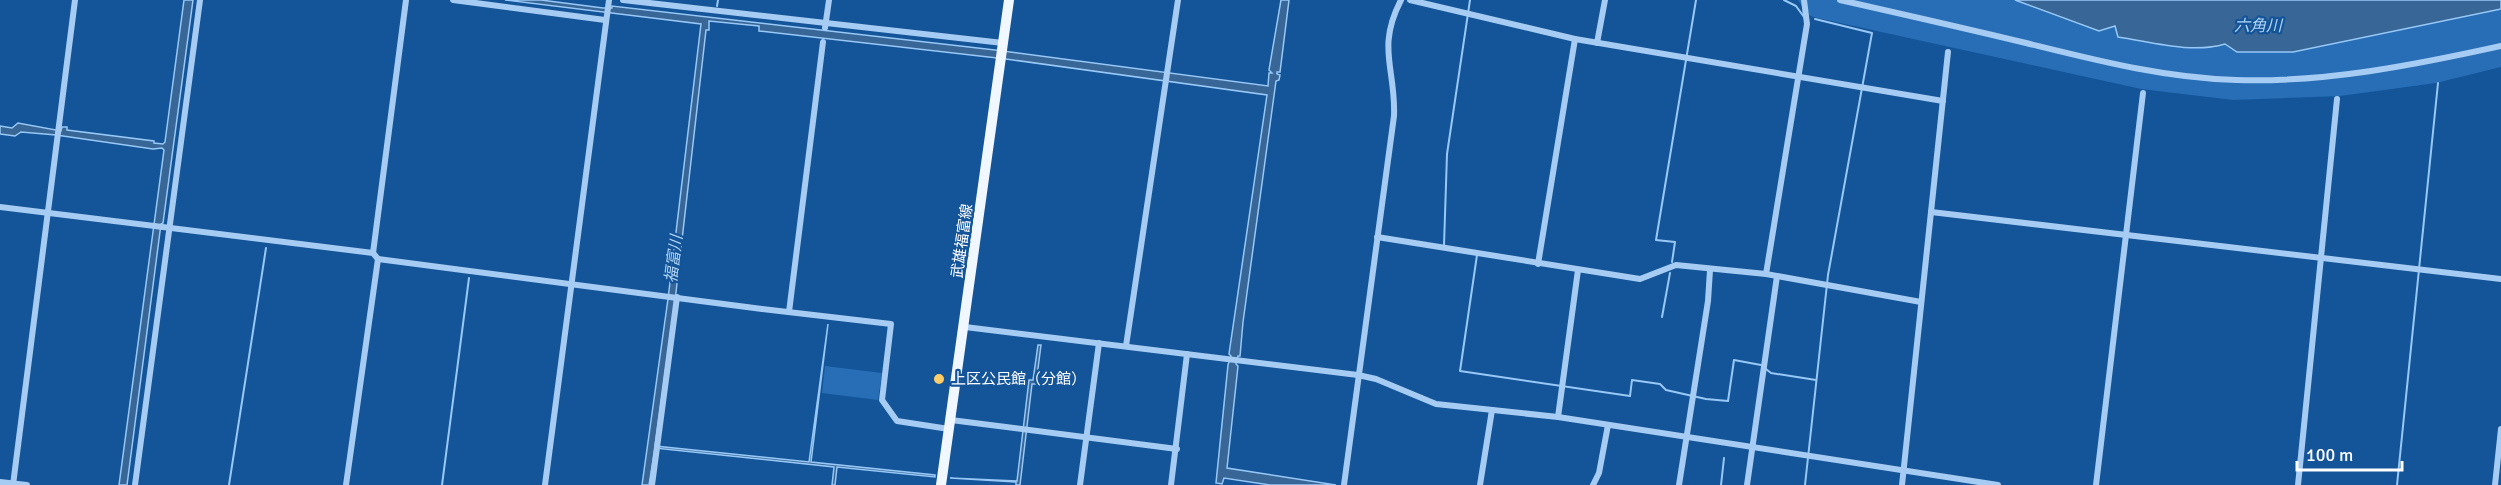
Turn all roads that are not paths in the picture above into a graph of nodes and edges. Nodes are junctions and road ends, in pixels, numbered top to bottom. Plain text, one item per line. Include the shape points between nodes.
1 (75, 0) edge
2 (200, 0) edge
3 (406, 0) edge
4 (453, 0) edge
5 (623, 0) edge
6 (829, 0) edge
7 (1009, 0) edge
8 (1178, 0) edge
9 (1401, 0) edge
10 (1410, 0) edge
11 (1605, 0) edge
12 (1804, 0) edge
13 (1840, 0) edge
14 (609, 3) edge
15 (606, 17) junction
16 (826, 26) junction
17 (1575, 39) junction
18 (823, 42) dead end
19 (1598, 43) junction
20 (1003, 46) junction
21 (2501, 46) edge
22 (1948, 52) dead end
23 (1798, 77) junction
24 (2143, 93) dead end
25 (2337, 99) dead end
26 (1943, 101) junction
27 (0, 207) edge
28 (1931, 212) junction
29 (49, 213) junction
30 (169, 229) junction
31 (2126, 236) junction
32 (1377, 237) junction
33 (376, 256) junction
34 (2321, 259) junction
35 (1538, 264) junction
36 (1578, 270) junction
37 (1710, 270) junction
38 (1766, 274) junction
39 (1777, 276) junction
40 (2501, 279) edge
41 (572, 284) junction
42 (677, 297) junction
43 (1921, 302) junction
44 (789, 312) junction
45 (965, 327) junction
46 (1099, 343) junction
47 (1126, 346) junction
48 (1187, 354) junction
49 (1358, 375) junction
50 (1492, 410) junction
51 (1558, 417) junction
52 (950, 425) junction
53 (1608, 425) junction
54 (2501, 429) edge
55 (1086, 436) junction
56 (1686, 437) junction
57 (1752, 446) junction
58 (1177, 449) junction
59 (1904, 470) junction
60 (0, 482) edge
61 (13, 484) edge
62 (1344, 484) edge
63 (27, 485) edge
64 (135, 485) edge
65 (346, 485) edge
66 (545, 485) edge
67 (652, 485) edge
68 (941, 485) edge
69 (1080, 485) edge
70 (1172, 485) edge
71 (1480, 485) edge
72 (1593, 485) edge
73 (1679, 485) edge
74 (1747, 485) edge
75 (1902, 485) edge
76 (1998, 485) edge
77 (2096, 485) edge
78 (2298, 485) edge
79 (2495, 485) edge

1 - 29 street
2 - 30 street
3 - 33 street
4 - 15 street
5 - 16 street
6 - 16 street
7 - 20 main road, 武雄福富線
8 - 47 street
9 - 32 street via 1388,36 1394,116
10 - 17 street
11 - 19 street
12 - 23 street via 1807,24
13 - 21 street via 2119,65 2208,78 2272,80 2343,74
14 - 15 street
15 - 41 street
16 - 20 street
17 - 19 street
17 - 35 street
18 - 44 street
19 - 23 street
20 - 45 main road, 武雄福富線
22 - 26 street
23 - 26 street
23 - 38 street
24 - 31 street
25 - 34 street
26 - 28 street
27 - 29 street
28 - 31 street
28 - 43 street
29 - 30 street
29 - 61 street
30 - 33 street
30 - 64 street
31 - 34 street
31 - 77 street
32 - 35 street
32 - 49 street
33 - 41 street
33 - 65 street
34 - 40 street
34 - 78 street
35 - 36 street
36 - 37 street via 1640,279 1676,265
36 - 51 street
37 - 38 street
37 - 56 street
38 - 39 street
39 - 43 street
39 - 57 street
41 - 42 street
41 - 66 street
42 - 44 street
42 - 67 street
43 - 59 street
44 - 52 street via 891,324 882,400 897,421
45 - 46 street
45 - 52 main road, 武雄福富線
46 - 47 street
46 - 55 street
47 - 48 street
48 - 49 street
48 - 58 street
49 - 50 street via 1436,404
49 - 62 street
50 - 51 street
50 - 71 street
51 - 53 street
52 - 55 street
52 - 68 main road, 武雄福富線
53 - 56 street
53 - 72 street
54 - 79 street
55 - 58 street
55 - 69 street
56 - 57 street
56 - 73 street
57 - 59 street
57 - 74 street
58 - 70 street
59 - 75 street
59 - 76 street
60 - 61 street
61 - 63 street

